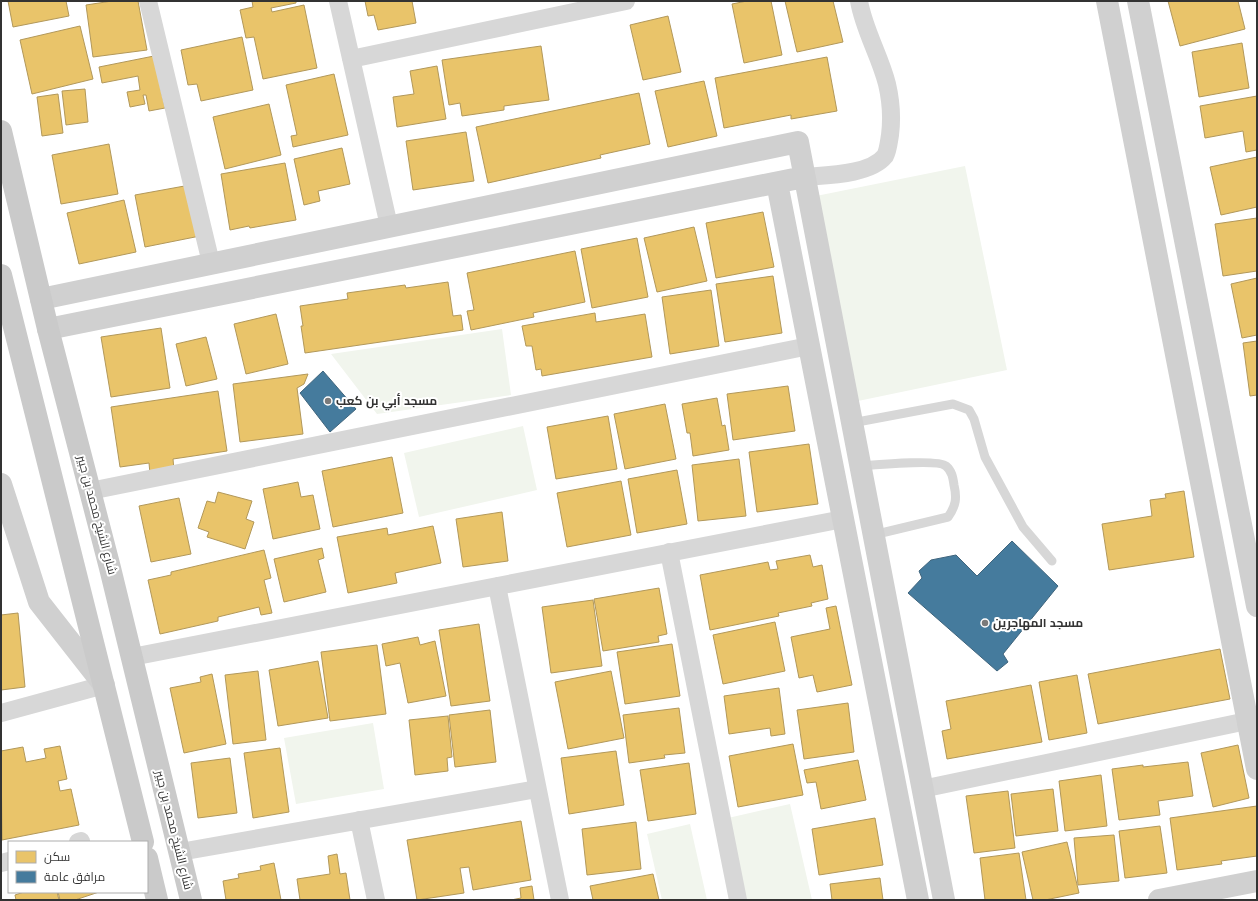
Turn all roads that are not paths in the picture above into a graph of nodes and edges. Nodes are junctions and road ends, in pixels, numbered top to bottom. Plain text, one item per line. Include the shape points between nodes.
1 (148, 1) edge
2 (338, 1) edge
3 (626, 1) edge
4 (859, 1) edge
5 (1107, 1) edge
6 (1138, 1) edge
7 (351, 59) junction
8 (1, 131) edge
9 (804, 177) junction
10 (777, 183) junction
11 (389, 226) junction
12 (211, 263) junction
13 (1, 275) edge
14 (41, 299) junction
15 (48, 329) junction
16 (809, 346) junction
17 (852, 423) junction
18 (860, 466) junction
19 (1, 484) edge
20 (90, 491) junction
21 (843, 519) junction
22 (873, 535) junction
23 (1251, 542) edge
24 (669, 552) junction
25 (1052, 561) dead end
26 (497, 586) junction
27 (1257, 606) edge
28 (132, 657) junction
29 (104, 685) junction
30 (1, 713) edge
31 (1248, 720) junction
32 (1257, 769) edge
33 (538, 789) junction
34 (922, 789) junction
35 (359, 820) junction
36 (143, 841) edge
37 (180, 852) junction
38 (148, 862) edge
39 (1257, 881) edge
40 (158, 900) edge
41 (192, 900) edge
42 (376, 900) edge
43 (560, 900) edge
44 (738, 900) edge
45 (918, 900) edge
46 (944, 900) edge
47 (1159, 900) edge

1 - 12 street
2 - 7 street
3 - 7 street
4 - 9 street via 887,84 891,123 885,156 871,166 852,172
5 - 31 street
6 - 23 street
7 - 11 street
8 - 14 main road, شارع الشيخ محمد بن جبير
9 - 10 street
9 - 11 street via 798,142
9 - 17 street
10 - 15 street
10 - 16 street
11 - 12 street
12 - 14 street
13 - 29 main road
14 - 15 main road, شارع الشيخ محمد بن جبير
15 - 20 main road, شارع الشيخ محمد بن جبير
16 - 20 street
16 - 21 street
17 - 18 street
17 - 25 lane via 953,404 969,410 985,457 1023,527
18 - 22 street
18 - 22 lane via 933,462 945,465 952,472 956,495 955,508 948,517
19 - 29 street via 39,602
20 - 28 main road, شارع الشيخ محمد بن جبير
21 - 24 street
21 - 45 street
22 - 34 street
23 - 27 street
24 - 26 street
24 - 44 street
26 - 28 street
26 - 33 street
28 - 37 main road, شارع الشيخ محمد بن جبير
29 - 30 street
29 - 36 main road
31 - 32 street
31 - 34 street
33 - 35 street
33 - 43 street
34 - 46 street
35 - 37 street
35 - 42 street
37 - 41 main road, شارع الشيخ محمد بن جبير
38 - 40 main road
39 - 47 street

